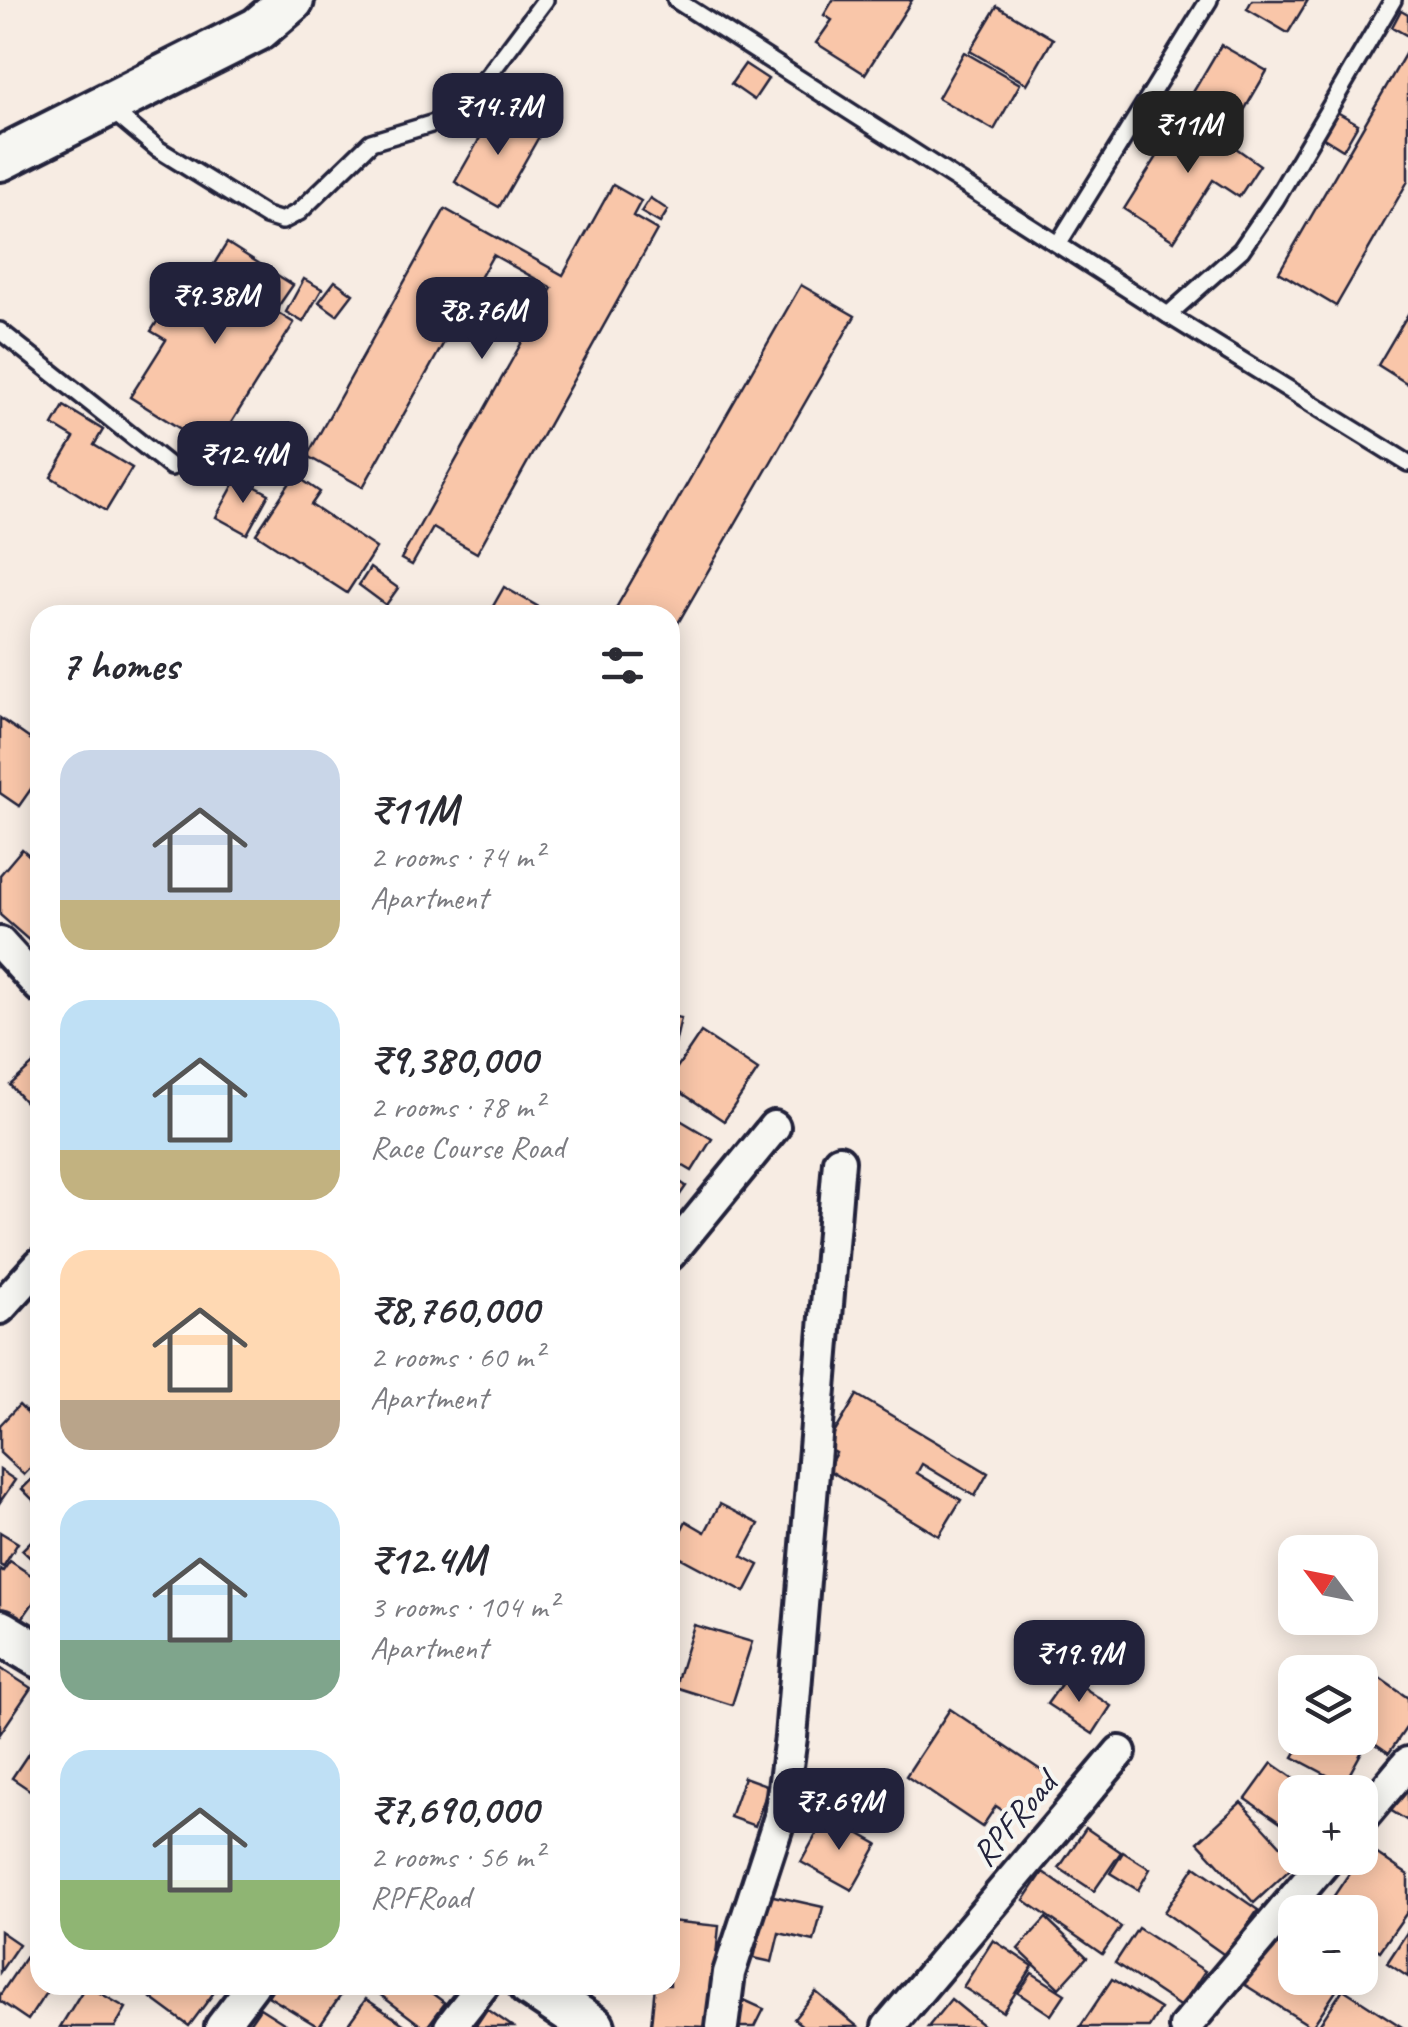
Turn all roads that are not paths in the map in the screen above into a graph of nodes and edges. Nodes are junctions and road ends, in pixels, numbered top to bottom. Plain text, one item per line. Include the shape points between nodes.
1 (292, 0) edge
2 (545, 0) edge
3 (676, 0) edge
4 (1209, 0) edge
5 (1394, 0) edge
6 (106, 106) junction
7 (0, 159) edge
8 (1058, 244) junction
9 (1168, 315) junction
10 (0, 331) edge
11 (1408, 463) edge
12 (171, 467) dead end
13 (0, 943) edge
14 (30, 976) edge
15 (774, 1127) dead end
16 (839, 1161) dead end
17 (680, 1242) edge
18 (30, 1275) edge
19 (0, 1308) edge
20 (1120, 1752) dead end
21 (1408, 1763) edge
22 (1378, 1799) edge
23 (1314, 1875) edge
24 (246, 1995) edge
25 (475, 1995) edge
26 (545, 1995) edge
27 (221, 2027) edge
28 (450, 2027) edge
29 (593, 2027) edge
30 (722, 2027) edge
31 (888, 2027) edge
32 (1185, 2027) edge

1 - 6 main road via 258,29
2 - 6 lane via 488,76 441,121 371,142 282,222 158,149
3 - 8 lane
4 - 8 lane
5 - 9 lane via 1241,250
6 - 7 main road
8 - 9 lane
9 - 11 lane
10 - 12 lane
13 - 14 street
15 - 17 street
16 - 30 street via 791,1737 780,1817 729,1973
18 - 19 street
20 - 31 street, RPFRoad
21 - 22 street
23 - 32 street
24 - 27 street
25 - 28 street
26 - 29 main road

